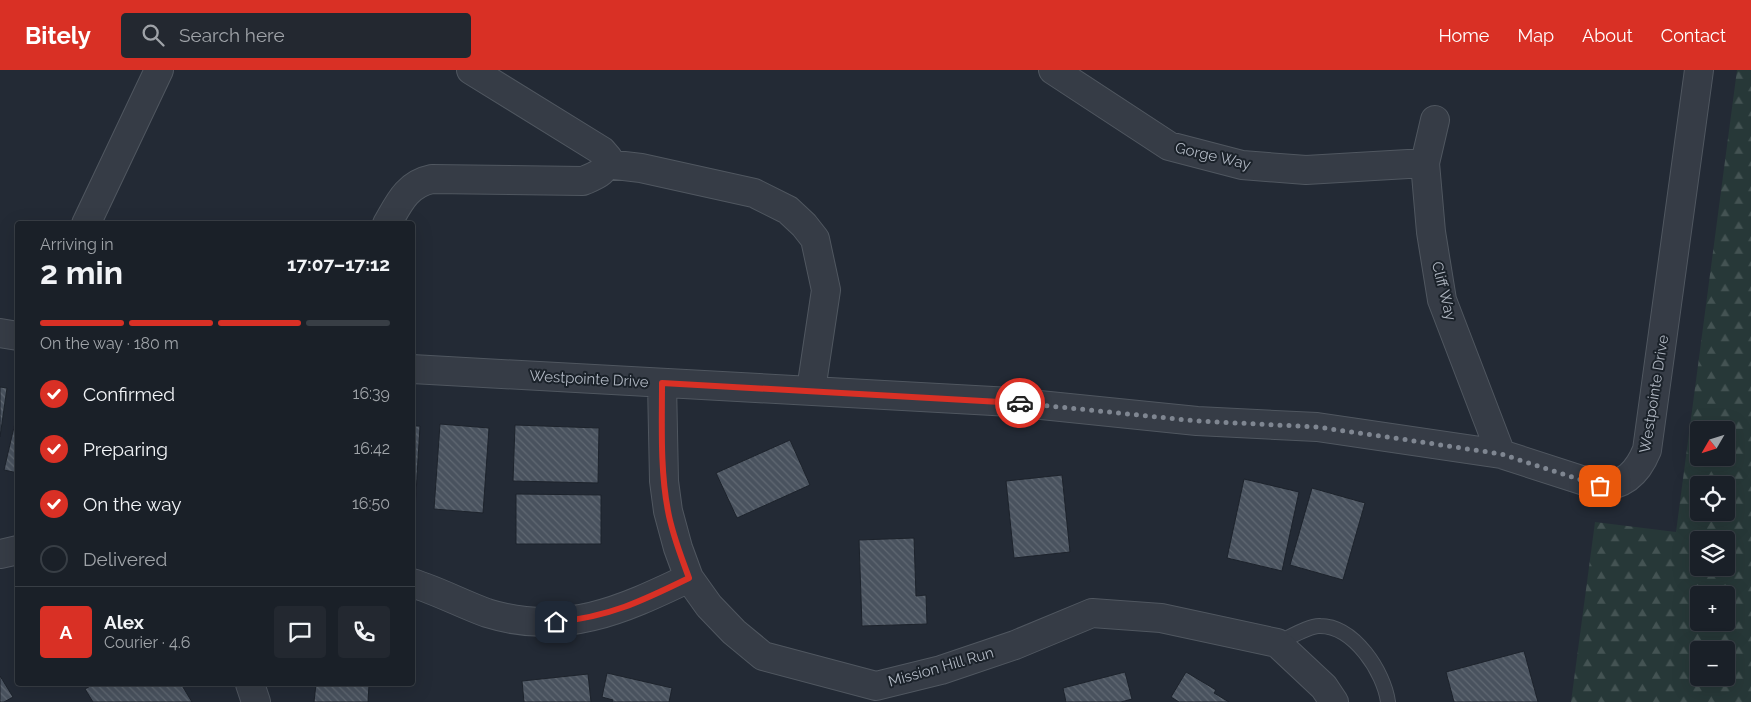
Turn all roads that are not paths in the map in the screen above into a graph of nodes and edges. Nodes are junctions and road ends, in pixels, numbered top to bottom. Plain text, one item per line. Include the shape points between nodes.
1 (158, 70) edge
2 (471, 70) edge
3 (1053, 70) edge
4 (1699, 70) edge
5 (1435, 120) dead end
6 (607, 164) junction
7 (1425, 164) junction
8 (91, 221) edge
9 (389, 221) edge
10 (0, 333) edge
11 (15, 336) edge
12 (415, 369) edge
13 (662, 383) junction
14 (811, 390) junction
15 (1501, 454) junction
16 (15, 551) edge
17 (0, 554) edge
18 (689, 578) junction
19 (415, 584) edge
20 (1277, 643) junction
21 (251, 686) edge
22 (256, 702) edge
23 (1334, 702) edge
24 (1388, 702) edge

1 - 8 street
2 - 6 street via 602,151 608,158
3 - 7 street, Gorge Way via 1169,146 1242,165 1306,170
4 - 15 street, Westpointe Drive via 1651,434 1641,465 1620,483 1600,486
5 - 7 street, Cliff Way
6 - 9 street via 601,174 583,181 418,181
6 - 14 street via 641,168 754,193 788,210 804,225 816,239 826,290
7 - 15 street, Cliff Way via 1442,300
10 - 11 street
12 - 13 street, Westpointe Drive
13 - 14 street, Westpointe Drive
13 - 18 street, Mission Hill Run via 662,462 668,512
14 - 15 street, Westpointe Drive via 1011,402 1197,421 1317,427
16 - 17 street
18 - 19 street via 616,611 587,619 556,622 488,613
18 - 20 street, Mission Hill Run via 709,606 763,656 876,686 941,670 1015,645 1092,612 1161,618
20 - 23 street via 1324,686
20 - 24 lane via 1319,625 1342,632 1365,651 1386,689
21 - 22 street

